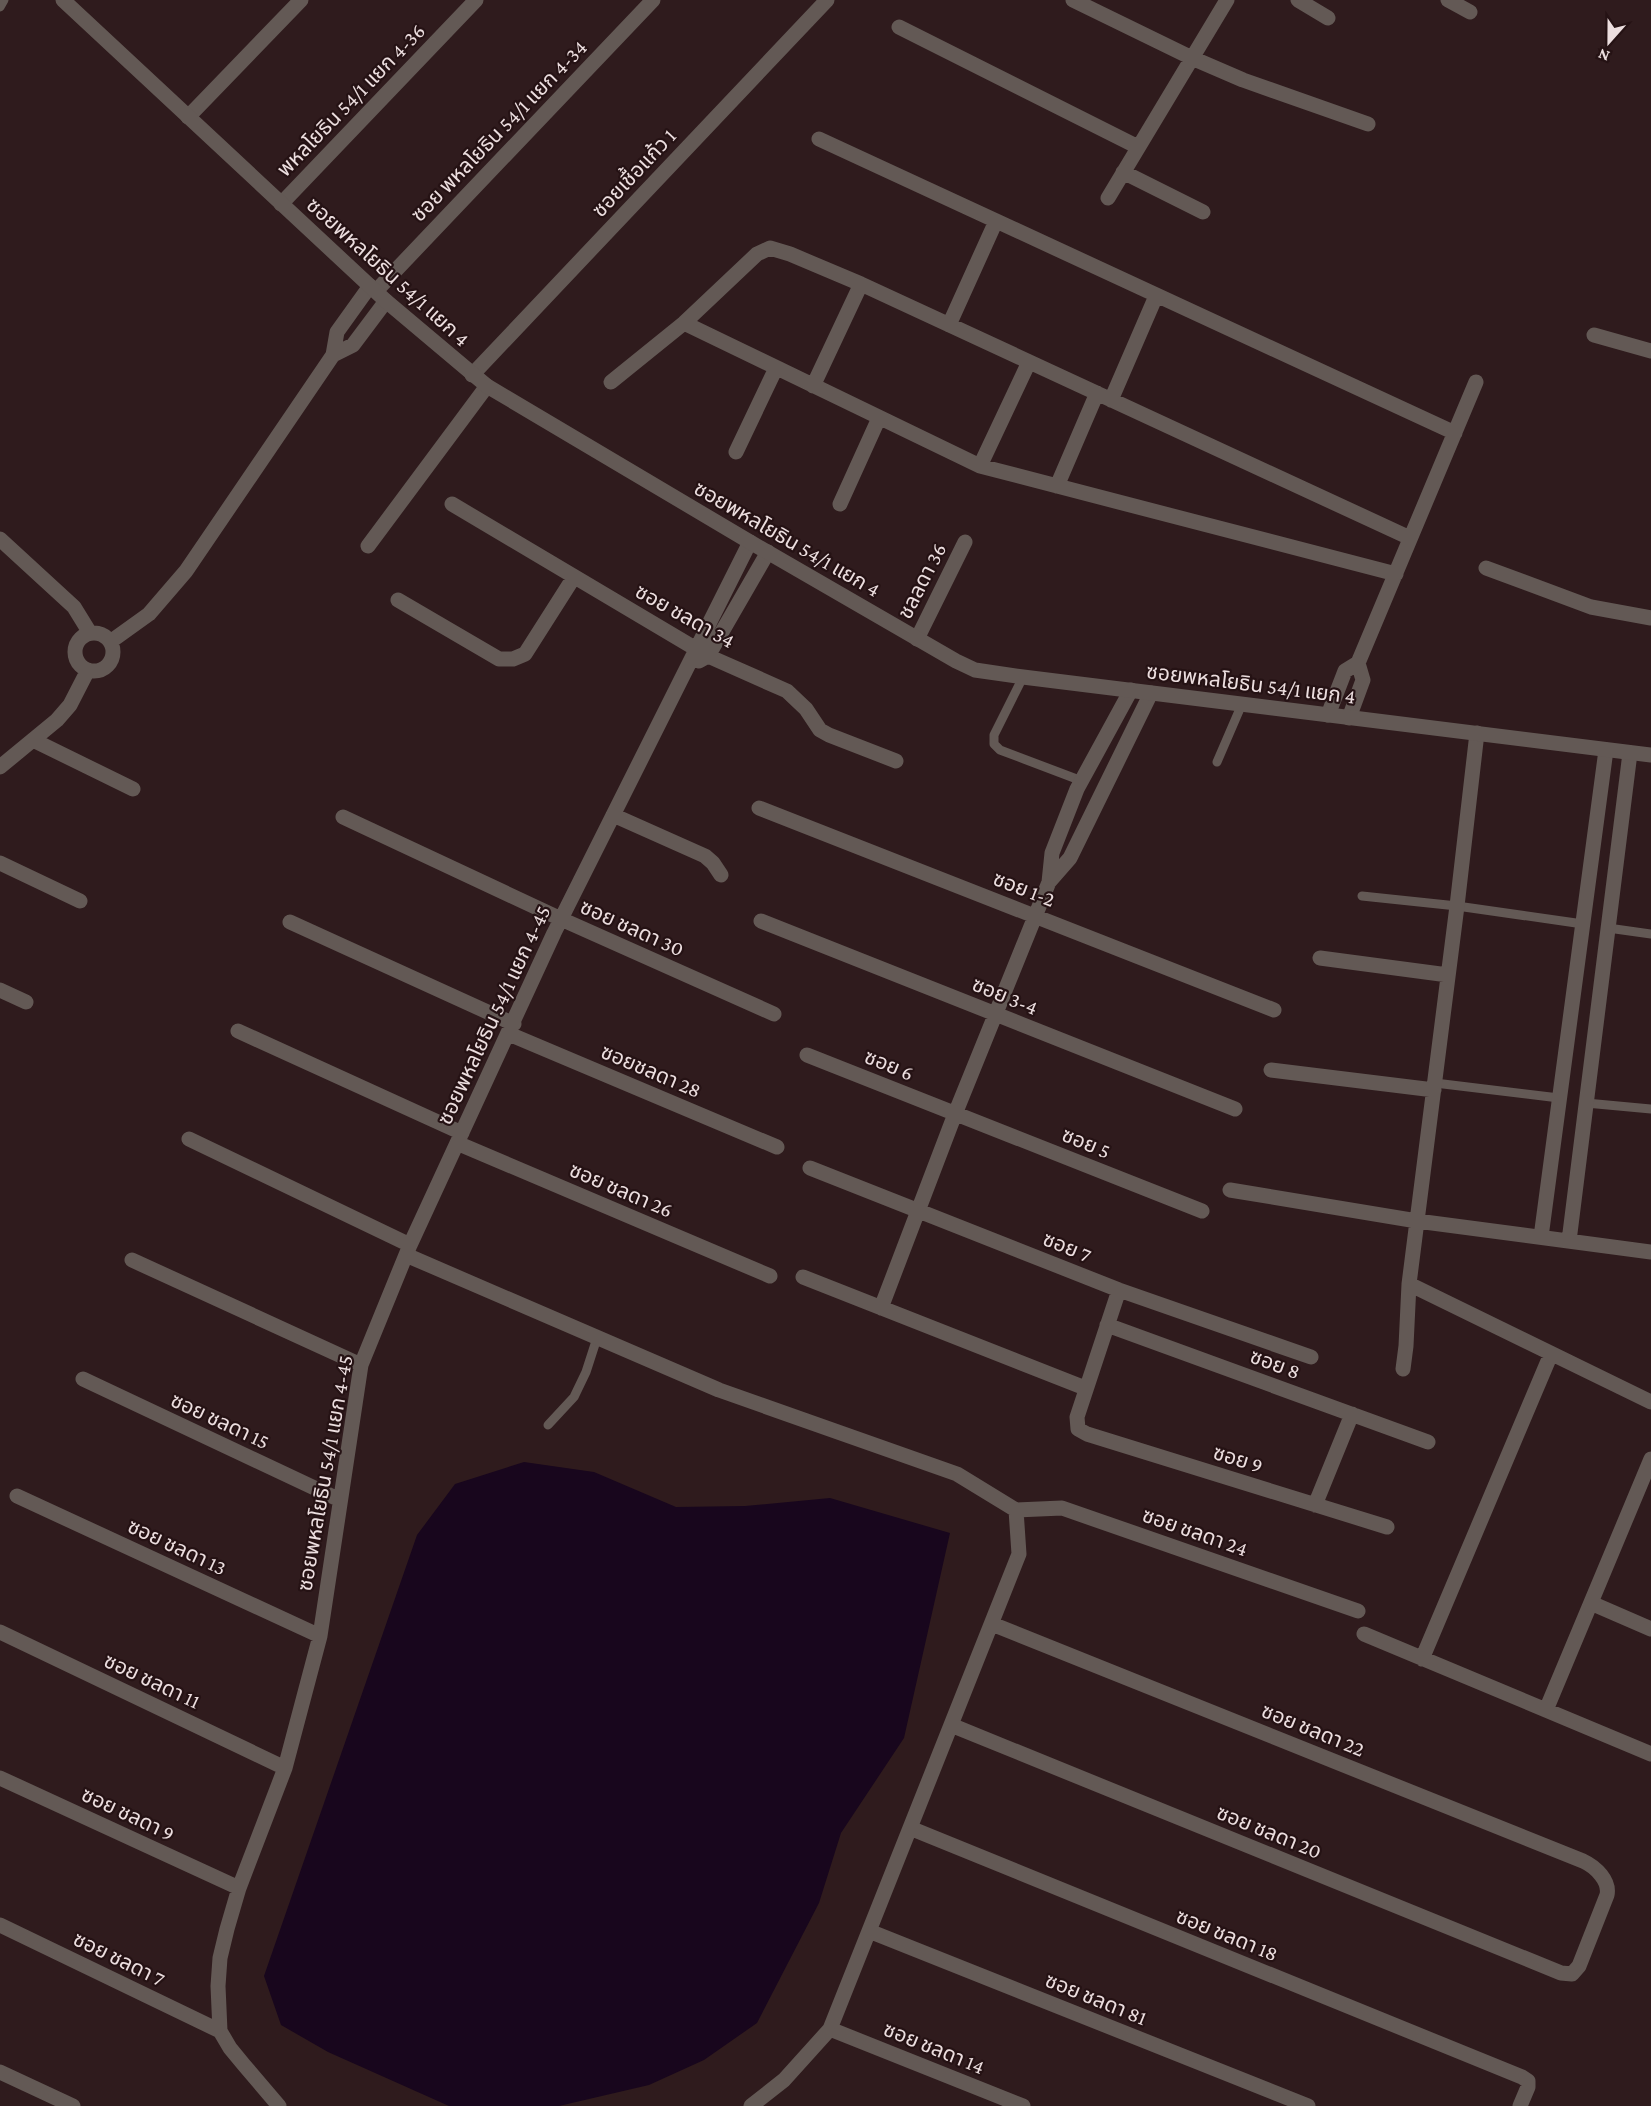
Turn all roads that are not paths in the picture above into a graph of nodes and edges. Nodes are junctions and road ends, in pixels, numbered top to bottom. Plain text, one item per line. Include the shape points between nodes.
1 (4, 0) edge
2 (63, 0) edge
3 (301, 0) edge
4 (476, 0) edge
5 (653, 0) edge
6 (827, 0) edge
7 (1073, 0) edge
8 (1227, 0) edge
9 (1298, 0) edge
10 (1449, 0) edge
11 (0, 7) edge
12 (1470, 12) dead end
13 (1328, 18) dead end
14 (899, 27) dead end
15 (1192, 58) junction
16 (188, 117) junction
17 (1368, 124) dead end
18 (819, 139) dead end
19 (1138, 147) junction
20 (1123, 172) junction
21 (1108, 198) dead end
22 (281, 204) junction
23 (1203, 212) dead end
24 (996, 221) junction
25 (861, 284) junction
26 (377, 293) junction
27 (1156, 296) junction
28 (684, 323) junction
29 (949, 325) junction
30 (1594, 335) dead end
31 (1651, 351) edge
32 (333, 355) junction
33 (1029, 362) junction
34 (776, 368) junction
35 (472, 375) junction
36 (611, 382) dead end
37 (1476, 382) dead end
38 (487, 386) junction
39 (813, 386) junction
40 (1097, 393) junction
41 (1111, 400) junction
42 (879, 418) junction
43 (1455, 434) junction
44 (736, 452) dead end
45 (980, 466) junction
46 (1057, 486) junction
47 (452, 504) dead end
48 (840, 504) dead end
49 (1410, 538) junction
50 (750, 542) junction
51 (965, 542) dead end
52 (2, 546) edge
53 (368, 546) dead end
54 (768, 552) junction
55 (1486, 568) dead end
56 (1396, 574) junction
57 (574, 577) junction
58 (398, 600) dead end
59 (1651, 618) edge
60 (90, 633) junction
61 (917, 639) junction
62 (110, 642) junction
63 (702, 652) junction
64 (1358, 663) junction
65 (88, 670) junction
66 (1023, 677) junction
67 (1131, 690) junction
68 (1151, 693) junction
69 (1242, 704) junction
70 (1328, 715) junction
71 (1349, 718) junction
72 (1477, 733) junction
73 (33, 740) junction
74 (1606, 750) junction
75 (1630, 753) junction
76 (1651, 756) edge
77 (896, 761) dead end
78 (1217, 762) dead end
79 (0, 767) edge
80 (1082, 781) junction
81 (133, 789) dead end
82 (1599, 804) junction
83 (759, 808) dead end
84 (1623, 808) junction
85 (613, 815) junction
86 (344, 817) dead end
87 (0, 863) edge
88 (721, 875) dead end
89 (1049, 882) junction
90 (1362, 896) dead end
91 (80, 901) dead end
92 (1457, 906) junction
93 (1035, 916) junction
94 (561, 919) junction
95 (760, 921) dead end
96 (290, 922) dead end
97 (1583, 924) junction
98 (1608, 928) junction
99 (1651, 934) edge
100 (1320, 958) dead end
101 (1448, 975) junction
102 (0, 990) edge
103 (26, 1002) dead end
104 (1572, 1002) junction
105 (1598, 1006) junction
106 (1274, 1010) dead end
107 (774, 1014) dead end
108 (995, 1015) junction
109 (511, 1029) junction
110 (238, 1031) dead end
111 (807, 1055) dead end
112 (1271, 1070) dead end
113 (1434, 1086) junction
114 (1559, 1098) junction
115 (1586, 1102) junction
116 (1235, 1109) dead end
117 (1651, 1110) edge
118 (955, 1114) junction
119 (459, 1138) junction
120 (189, 1139) dead end
121 (777, 1147) dead end
122 (810, 1168) dead end
123 (1230, 1190) dead end
124 (918, 1210) junction
125 (1202, 1211) dead end
126 (1417, 1221) junction
127 (1541, 1237) junction
128 (1569, 1241) junction
129 (408, 1250) junction
130 (1651, 1252) edge
131 (132, 1260) dead end
132 (770, 1276) dead end
133 (803, 1277) dead end
134 (1409, 1284) junction
135 (1119, 1290) junction
136 (881, 1308) junction
137 (1107, 1324) junction
138 (597, 1338) junction
139 (1551, 1354) junction
140 (1311, 1357) dead end
141 (361, 1365) junction
142 (1403, 1369) dead end
143 (83, 1379) dead end
144 (1085, 1388) junction
145 (1651, 1402) edge
146 (1352, 1414) junction
147 (548, 1425) dead end
148 (1428, 1442) dead end
149 (1651, 1459) edge
150 (17, 1496) dead end
151 (340, 1500) junction
152 (1315, 1505) junction
153 (1017, 1510) junction
154 (1387, 1527) dead end
155 (1591, 1603) junction
156 (1358, 1611) dead end
157 (992, 1624) junction
158 (1651, 1629) edge
159 (0, 1632) edge
160 (1364, 1634) dead end
161 (320, 1636) junction
162 (1422, 1659) junction
163 (1546, 1710) junction
164 (951, 1725) junction
165 (1651, 1754) edge
166 (285, 1768) junction
167 (0, 1778) edge
168 (910, 1828) junction
169 (239, 1888) junction
170 (0, 1925) edge
171 (869, 1931) junction
172 (1572, 1974) joint
173 (830, 2029) junction
174 (220, 2031) junction
175 (0, 2072) edge
176 (73, 2106) edge
177 (279, 2106) edge
178 (751, 2106) edge
179 (1023, 2106) edge
180 (1308, 2106) edge
181 (1520, 2106) edge

1 - 11 lane
2 - 16 street, ซอยพหลโยธิน 54/1 แยก 4
3 - 16 street
4 - 22 street, พหลโยธิน 54/1 แยก 4-36
5 - 26 street, ซอย พหลโยธิน 54/1 แยก 4-34
6 - 35 street, ซอยเชื้อแก้ว 1
7 - 15 street
8 - 15 street
9 - 13 street
10 - 12 street
14 - 19 street
15 - 17 street
15 - 19 street
16 - 22 street, ซอยพหลโยธิน 54/1 แยก 4
18 - 24 street
19 - 20 street
20 - 21 street
20 - 23 street
22 - 26 street, ซอยพหลโยธิน 54/1 แยก 4
24 - 27 street
24 - 29 street
25 - 28 street via 770,248 757,254
25 - 29 street
25 - 39 street
26 - 32 street via 337,332
26 - 32 street via 353,345
26 - 35 street, ซอยพหลโยธิน 54/1 แยก 4
27 - 41 street
27 - 43 street
28 - 34 street
28 - 36 street
29 - 33 street
30 - 31 street
32 - 62 street via 186,572 149,614
33 - 40 street
33 - 45 street
34 - 39 street
34 - 44 street
35 - 38 street, ซอยพหลโยธิน 54/1 แยก 4
37 - 43 street
38 - 50 street, ซอยพหลโยธิน 54/1 แยก 4
38 - 53 street
39 - 42 street
40 - 41 street
40 - 46 street
41 - 49 street
42 - 45 street
42 - 48 street
43 - 49 street
45 - 46 street
46 - 56 street
47 - 57 street, ซอย ชลดา 34
49 - 56 street
50 - 54 street, ซอยพหลโยธิน 54/1 แยก 4
50 - 63 street
51 - 61 street, ชลลดา 36
52 - 60 street via 74,607
54 - 61 street, ซอยพหลโยธิน 54/1 แยก 4
54 - 63 street
55 - 59 street via 1591,607
56 - 64 street
57 - 58 street via 525,654 513,659 499,659
57 - 63 street, ซอย ชลดา 34
60 - 62 street via 105,636
60 - 65 street via 79,639 74,651 78,663
61 - 66 street, ซอยพหลโยธิน 54/1 แยก 4 via 975,670
62 - 65 street via 113,655 107,666 95,672
63 - 77 street, ซอย ชลดา 34 via 787,691 820,730
63 - 85 street, ซอยพหลโยธิน 54/1 แยก 4-45 via 689,666
64 - 70 street via 1345,671
64 - 71 street via 1363,680
65 - 73 street via 70,705
66 - 67 street, ซอยพหลโยธิน 54/1 แยก 4
66 - 80 lane via 994,735 994,744 1000,750
67 - 68 street, ซอยพหลโยธิน 54/1 แยก 4
67 - 80 street
68 - 69 street, ซอยพหลโยธิน 54/1 แยก 4
68 - 89 street via 1070,858
69 - 70 street, ซอยพหลโยธิน 54/1 แยก 4
69 - 78 lane
70 - 71 street, ซอยพหลโยธิน 54/1 แยก 4
71 - 72 street, ซอยพหลโยธิน 54/1 แยก 4
72 - 74 street, ซอยพหลโยธิน 54/1 แยก 4
72 - 92 street
73 - 79 street
73 - 81 street
74 - 75 street, ซอยพหลโยธิน 54/1 แยก 4
74 - 82 street
75 - 76 street, ซอยพหลโยธิน 54/1 แยก 4
75 - 84 street
80 - 89 street via 1052,853
82 - 84 street
82 - 97 street
83 - 93 street, ซอย 1-2
84 - 98 street
85 - 88 street via 705,856
85 - 94 street, ซอยพหลโยธิน 54/1 แยก 4-45
86 - 94 street, ซอย ชลดา 30
87 - 91 street
89 - 93 street
90 - 92 lane
92 - 97 lane
92 - 101 street
93 - 106 street, ซอย 1-2
93 - 108 street
94 - 107 street, ซอย ชลดา 30
94 - 109 street, ซอยพหลโยธิน 54/1 แยก 4-45
95 - 108 street, ซอย 3-4
96 - 109 street, ซอยชลดา 28
97 - 104 street
98 - 99 lane
98 - 105 street
100 - 101 street
101 - 113 street
102 - 103 street
104 - 105 street
104 - 114 street
105 - 115 street
108 - 116 street, ซอย 3-4
108 - 118 street
109 - 119 street, ซอยพหลโยธิน 54/1 แยก 4-45
109 - 121 street, ซอยชลดา 28
110 - 119 street, ซอย ชลดา 26
111 - 118 street, ซอย 6
112 - 113 street
113 - 114 lane
113 - 126 street
114 - 127 street
115 - 117 lane
115 - 128 street
118 - 124 street
118 - 125 street, ซอย 5
119 - 129 street, ซอยพหลโยธิน 54/1 แยก 4-45
119 - 132 street, ซอย ชลดา 26
120 - 129 street
122 - 124 street, ซอย 7
123 - 126 street
124 - 135 street, ซอย 7
124 - 136 street
126 - 127 street
126 - 134 street
127 - 128 street
128 - 130 street
129 - 138 street
129 - 141 street, ซอยพหลโยธิน 54/1 แยก 4-45
131 - 141 street
133 - 136 street
134 - 139 street
134 - 142 street
135 - 137 street
135 - 140 street, ซอย 7
136 - 144 street
137 - 144 street
137 - 146 street, ซอย 8
138 - 147 lane via 574,1396
138 - 153 street via 718,1390 957,1474
139 - 145 street
139 - 162 street
141 - 151 street, ซอยพหลโยธิน 54/1 แยก 4-45
143 - 151 street, ซอย ชลดา 15
144 - 152 street, ซอย 9 via 1077,1417 1078,1429 1087,1434
146 - 148 street, ซอย 8
146 - 152 street
149 - 155 street
150 - 161 street, ซอย ชลดา 13
151 - 161 street, ซอยพหลโยธิน 54/1 แยก 4-45
152 - 154 street, ซอย 9
153 - 156 street, ซอย ชลดา 24 via 1062,1508
153 - 157 street via 1019,1554
155 - 158 street
155 - 163 street
157 - 164 street
157 - 172 street, ซอย ชลดา 22 via 1583,1861 1596,1869 1608,1888
159 - 166 street, ซอย ชลดา 11
160 - 162 street
161 - 166 street, ซอยพหลโยธิน 54/1 แยก 4-45
162 - 163 street
163 - 165 street
164 - 168 street
164 - 172 street, ซอย ชลดา 20 via 1561,1973
166 - 169 street, ซอยพหลโยธิน 54/1 แยก 4-45
167 - 169 street, ซอย ชลดา 9
168 - 171 street
168 - 181 street, ซอย ชลดา 18 via 1501,2068 1528,2081
169 - 174 street, ซอยพหลโยธิน 54/1 แยก 4-45 via 220,1958
170 - 174 street, ซอย ชลดา 7
171 - 173 street
171 - 180 street, ซอย ชลดา 81
173 - 178 street via 784,2080
173 - 179 street, ซอย ชลดา 14
174 - 177 street
175 - 176 street

